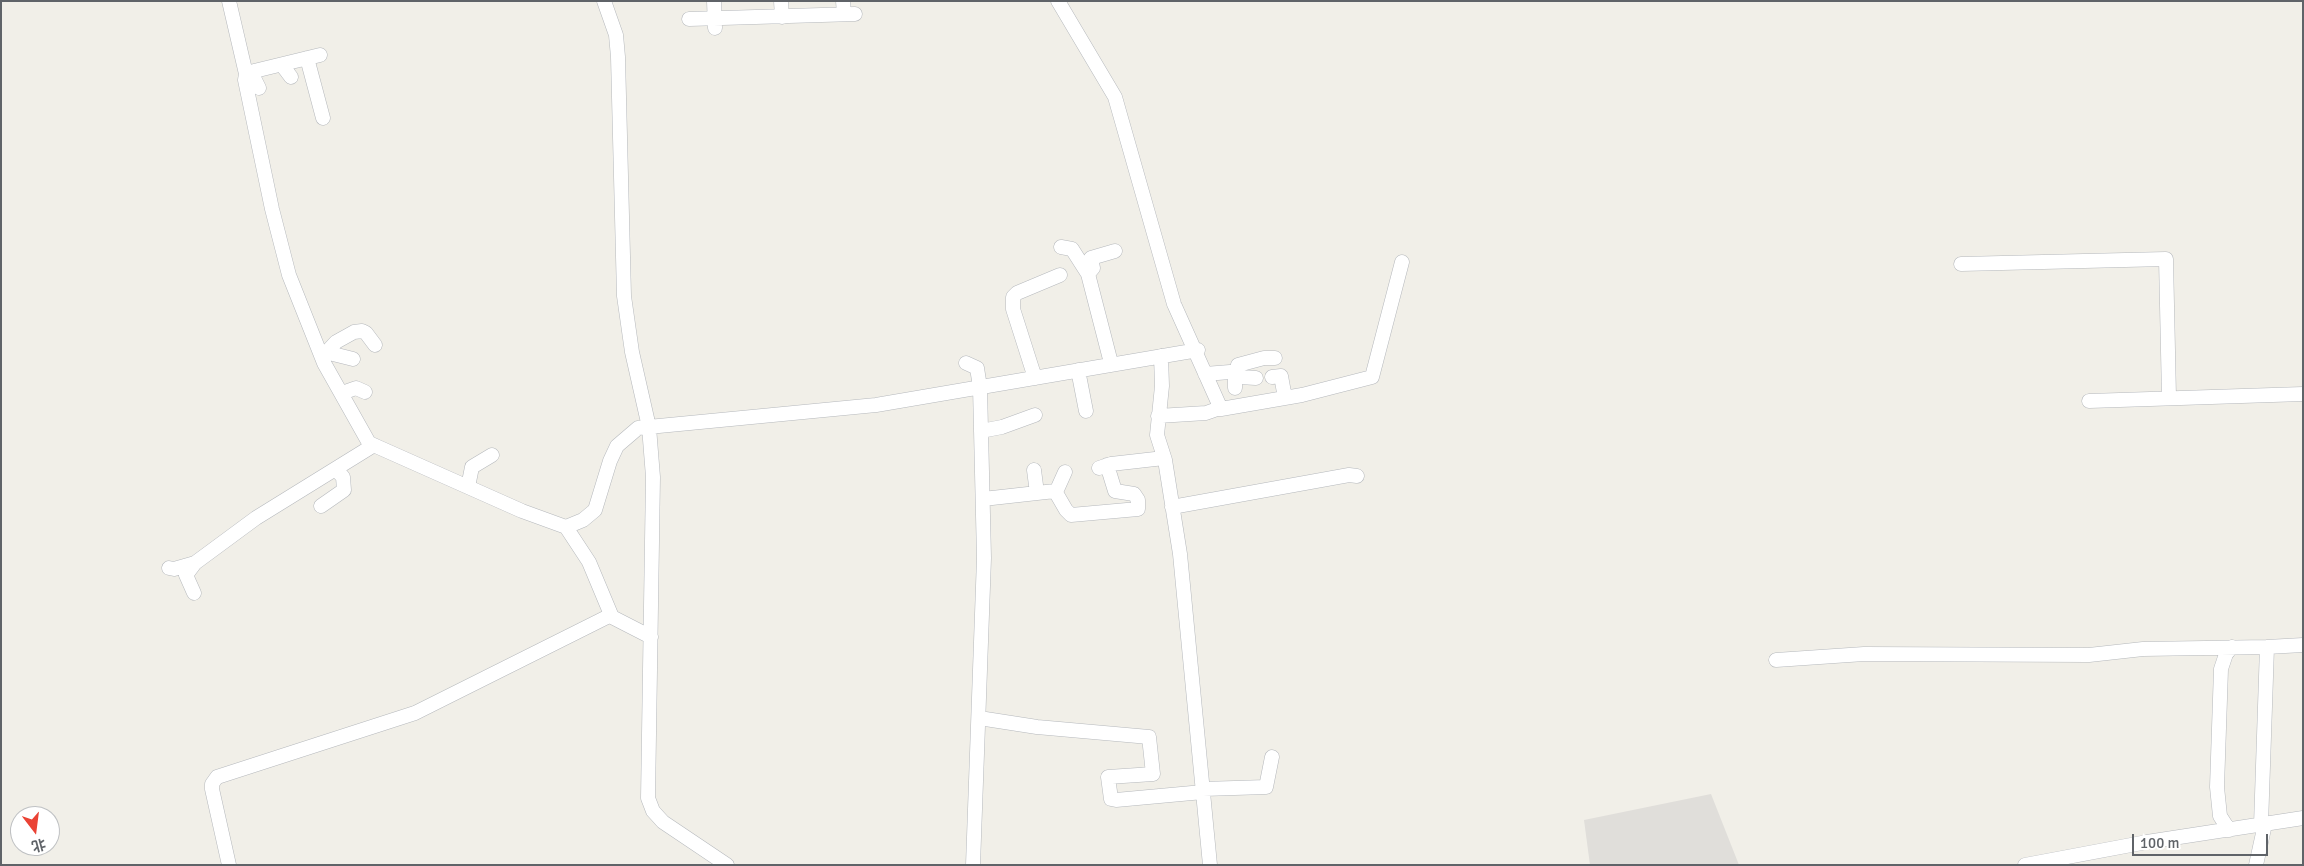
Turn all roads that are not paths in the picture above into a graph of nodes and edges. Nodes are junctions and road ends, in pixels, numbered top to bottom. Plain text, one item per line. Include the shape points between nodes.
1 (229, 1) edge
2 (604, 1) edge
3 (714, 1) edge
4 (781, 1) edge
5 (1058, 1) edge
6 (847, 10) edge
7 (782, 17) junction
8 (689, 18) dead end
9 (715, 23) junction
10 (282, 65) junction
11 (248, 72) junction
12 (291, 77) dead end
13 (259, 88) dead end
14 (323, 118) dead end
15 (1061, 247) dead end
16 (1115, 251) dead end
17 (1402, 262) dead end
18 (1961, 264) dead end
19 (1088, 274) junction
20 (1060, 275) dead end
21 (375, 345) dead end
22 (1197, 350) junction
23 (323, 354) junction
24 (1161, 356) junction
25 (1275, 358) dead end
26 (353, 359) dead end
27 (966, 363) dead end
28 (1111, 363) junction
29 (1078, 370) junction
30 (1204, 374) junction
31 (1035, 378) junction
32 (1256, 378) dead end
33 (1272, 378) dead end
34 (1235, 381) junction
35 (980, 387) junction
36 (366, 392) dead end
37 (342, 393) junction
38 (2303, 394) edge
39 (2169, 397) junction
40 (1285, 398) junction
41 (2090, 401) dead end
42 (1220, 408) junction
43 (1086, 411) dead end
44 (1035, 415) dead end
45 (1158, 416) junction
46 (649, 428) junction
47 (982, 431) junction
48 (374, 445) junction
49 (492, 455) dead end
50 (1164, 458) junction
51 (336, 470) junction
52 (1034, 470) dead end
53 (1065, 472) dead end
54 (1357, 476) dead end
55 (468, 487) junction
56 (1056, 492) junction
57 (1037, 493) junction
58 (983, 499) junction
59 (321, 506) dead end
60 (1172, 507) junction
61 (566, 527) junction
62 (195, 563) junction
63 (169, 568) dead end
64 (194, 593) dead end
65 (611, 615) junction
66 (651, 637) junction
67 (2303, 645) edge
68 (2232, 647) junction
69 (2267, 647) junction
70 (1776, 660) dead end
71 (979, 718) junction
72 (1272, 757) dead end
73 (1153, 774) junction
74 (1203, 791) junction
75 (1156, 796) junction
76 (2303, 818) edge
77 (2263, 825) junction
78 (2229, 830) junction
79 (229, 865) edge
80 (727, 865) edge
81 (973, 865) edge
82 (1210, 865) edge
83 (2025, 865) edge
84 (2256, 865) edge

1 - 11 street
2 - 46 street via 616,36 618,57 624,296 632,352
3 - 9 street
4 - 7 street
5 - 22 street via 1115,96 1169,288 1179,318
6 - 7 street
7 - 9 street
8 - 9 street
10 - 11 street
10 - 12 street
10 - 14 street via 313,57
11 - 13 street
11 - 23 street via 245,80 289,275 312,337
15 - 19 street via 1072,250
16 - 19 street via 1091,258 1093,268
17 - 40 street via 1372,377
18 - 39 street via 2166,259
19 - 28 street
20 - 31 street via 1013,297 1013,309
21 - 23 street via 366,333 354,332
22 - 24 street
22 - 30 street
23 - 26 street
23 - 37 street
24 - 28 street
24 - 45 street
25 - 34 street via 1241,363
27 - 35 street via 977,368
28 - 29 street
29 - 31 street
29 - 43 street
30 - 34 street via 1230,372
30 - 42 street
31 - 35 street
32 - 34 street
33 - 40 street via 1281,376
35 - 46 street via 876,405
35 - 47 street
36 - 37 street via 356,388
37 - 48 street via 369,443
38 - 39 street
39 - 41 street
40 - 42 street via 1226,410
42 - 45 street via 1205,418
44 - 47 street
45 - 50 street via 1158,440
46 - 61 street via 638,428 617,446 595,510 583,520
46 - 66 street via 654,495
47 - 58 street
48 - 51 street
48 - 55 street
49 - 55 street via 472,467
50 - 56 street via 1103,466 1115,491 1134,494 1138,509 1071,515
50 - 60 street
51 - 59 street via 343,477 344,490
51 - 62 street via 256,518
52 - 57 street
53 - 56 street
54 - 60 street
55 - 61 street
56 - 57 street
57 - 58 street
58 - 71 street
60 - 74 street via 1180,554
61 - 65 street via 589,562
62 - 63 street
62 - 64 street via 186,575
65 - 66 street
65 - 79 street via 415,713 217,777 212,789
66 - 80 street via 648,798 653,811 663,822
67 - 69 street
68 - 69 street
68 - 70 street via 2089,655 1864,654
68 - 78 street via 2221,669 2217,787 2220,816
69 - 77 street
71 - 73 street via 1037,727 1149,737
71 - 81 street
72 - 74 street via 1266,787
73 - 75 street
73 - 75 street via 1108,777 1109,795 1116,800
74 - 75 street
74 - 82 street
76 - 77 street
77 - 78 street
77 - 84 street
78 - 83 street

